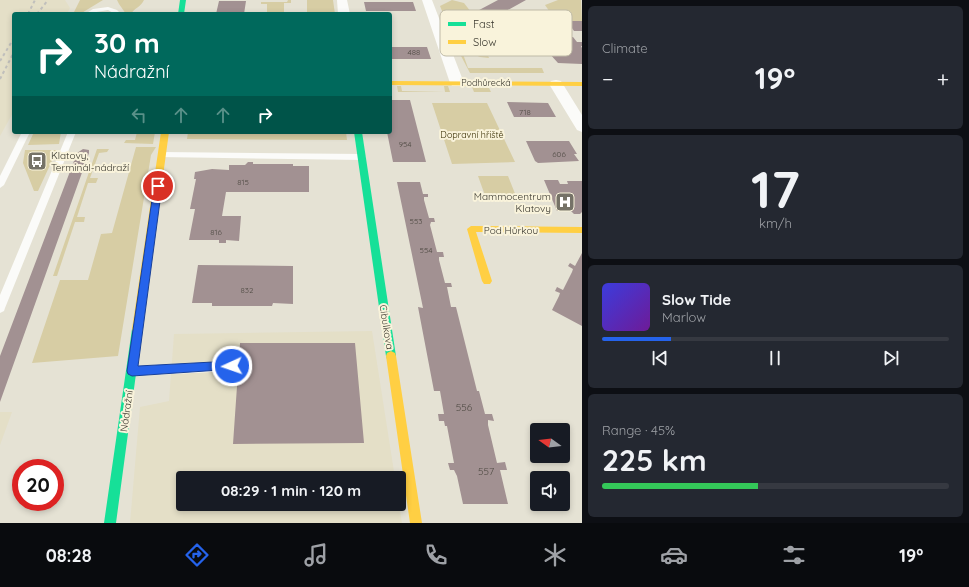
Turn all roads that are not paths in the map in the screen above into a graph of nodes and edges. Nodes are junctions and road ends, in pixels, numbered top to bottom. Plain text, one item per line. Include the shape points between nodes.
1 (110, 0) edge
2 (183, 0) edge
3 (342, 0) edge
4 (427, 0) edge
5 (106, 9) junction
6 (92, 12) edge
7 (116, 12) edge
8 (181, 12) edge
9 (344, 12) edge
10 (440, 35) edge
11 (448, 56) edge
12 (392, 83) edge
13 (457, 83) junction
14 (556, 84) junction
15 (582, 84) edge
16 (582, 127) edge
17 (25, 134) edge
18 (71, 134) edge
19 (165, 134) edge
20 (358, 134) edge
21 (162, 155) junction
22 (362, 157) junction
23 (0, 185) edge
24 (582, 230) edge
25 (487, 281) dead end
26 (0, 308) edge
27 (232, 366) dead end
28 (132, 371) junction
29 (110, 523) edge
30 (416, 523) edge

1 - 5 lane
2 - 8 street
3 - 9 street
4 - 10 street
5 - 6 lane
5 - 7 lane
11 - 13 street
12 - 13 street, Podhůrecká
13 - 14 street, Podhůrecká
14 - 15 street, Podhůrecká
14 - 16 street
17 - 23 lane
18 - 26 lane
19 - 21 street, Nádražní
20 - 22 street, Cibulkova
21 - 22 lane
21 - 28 street, Nádražní
22 - 30 street, Cibulkova
24 - 25 street, Pod Hůrkou via 471,230
27 - 28 lane
28 - 29 street, Nádražní

